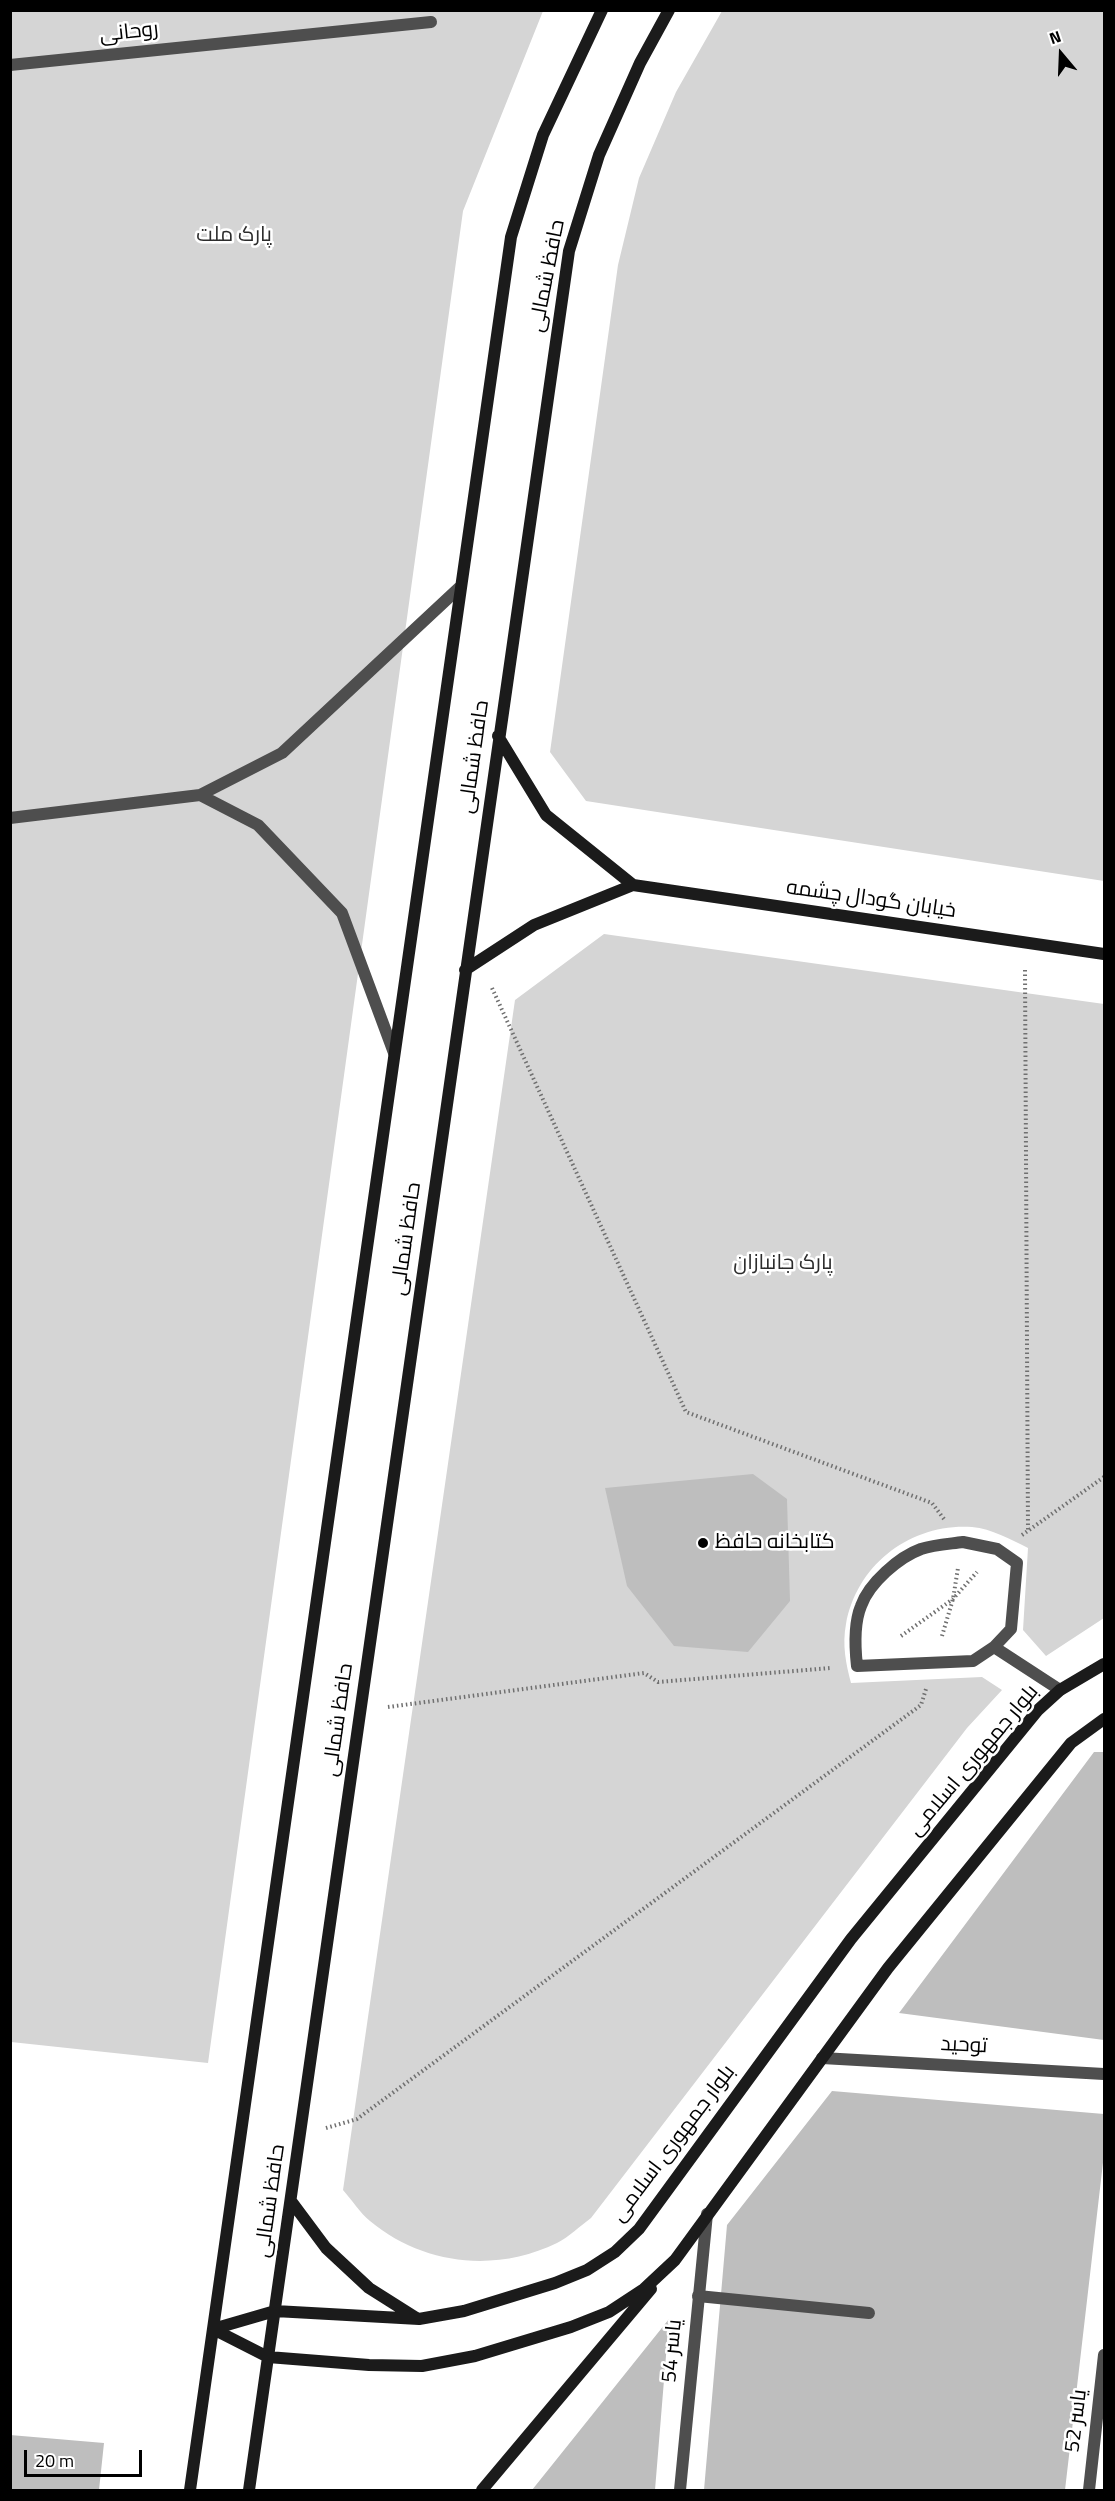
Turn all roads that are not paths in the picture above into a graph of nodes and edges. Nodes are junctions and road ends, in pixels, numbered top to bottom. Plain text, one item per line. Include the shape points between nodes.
1 (602, 10) edge
2 (669, 10) edge
3 (431, 22) dead end
4 (10, 65) edge
5 (459, 588) junction
6 (498, 736) junction
7 (200, 795) junction
8 (10, 818) edge
9 (633, 885) junction
10 (1104, 954) edge
11 (465, 970) junction
12 (394, 1053) junction
13 (994, 1647) junction
14 (1104, 1664) edge
15 (1060, 1690) junction
16 (1104, 1719) edge
17 (822, 2058) junction
18 (1104, 2074) edge
19 (291, 2201) junction
20 (707, 2214) junction
21 (675, 2260) junction
22 (698, 2296) junction
23 (275, 2311) junction
24 (869, 2313) dead end
25 (418, 2319) junction
26 (213, 2329) junction
27 (1104, 2355) edge
28 (268, 2357) junction
29 (190, 2490) edge
30 (249, 2490) edge
31 (482, 2490) edge
32 (680, 2490) edge
33 (1089, 2490) edge

1 - 5 main road, حافظ شمالی via 543,135 511,237
2 - 6 main road, حافظ شمالی via 640,63 599,155 569,251
3 - 4 street, روحانی
5 - 7 street via 282,753
5 - 12 main road, حافظ شمالی
6 - 9 main road via 546,815
6 - 11 main road, حافظ شمالی
7 - 8 street
7 - 12 street via 258,825 342,913
9 - 10 main road, خیابان گودال چشمه
9 - 11 main road via 534,925
11 - 19 main road, حافظ شمالی
12 - 26 main road, حافظ شمالی
13 - 13 street via 973,1661 857,1666 855,1649 861,1606 877,1582 897,1563 921,1549 963,1542 997,1549 1017,1563 1011,1629
13 - 15 street
14 - 15 main road, بلوار جمهوری اسلامی
15 - 25 main road, بلوار جمهوری اسلامی via 1038,1710 851,1939 639,2229 615,2252 587,2270 464,2311
16 - 17 main road via 1071,1743 888,1968
17 - 18 street, توحید
17 - 20 main road
19 - 23 main road, حافظ شمالی
19 - 25 main road via 326,2248 369,2288
20 - 21 main road
20 - 22 street, یاسر 54
21 - 28 main road via 644,2289 609,2312 475,2356 422,2366
21 - 31 main road
22 - 24 street
22 - 32 street, یاسر 54
23 - 25 main road, بلوار جمهوری اسلامی
23 - 26 main road, بلوار جمهوری اسلامی
23 - 28 main road, حافظ شمالی
26 - 28 main road
26 - 29 main road, حافظ شمالی
27 - 33 street, یاسر 52
28 - 30 main road, حافظ شمالی

